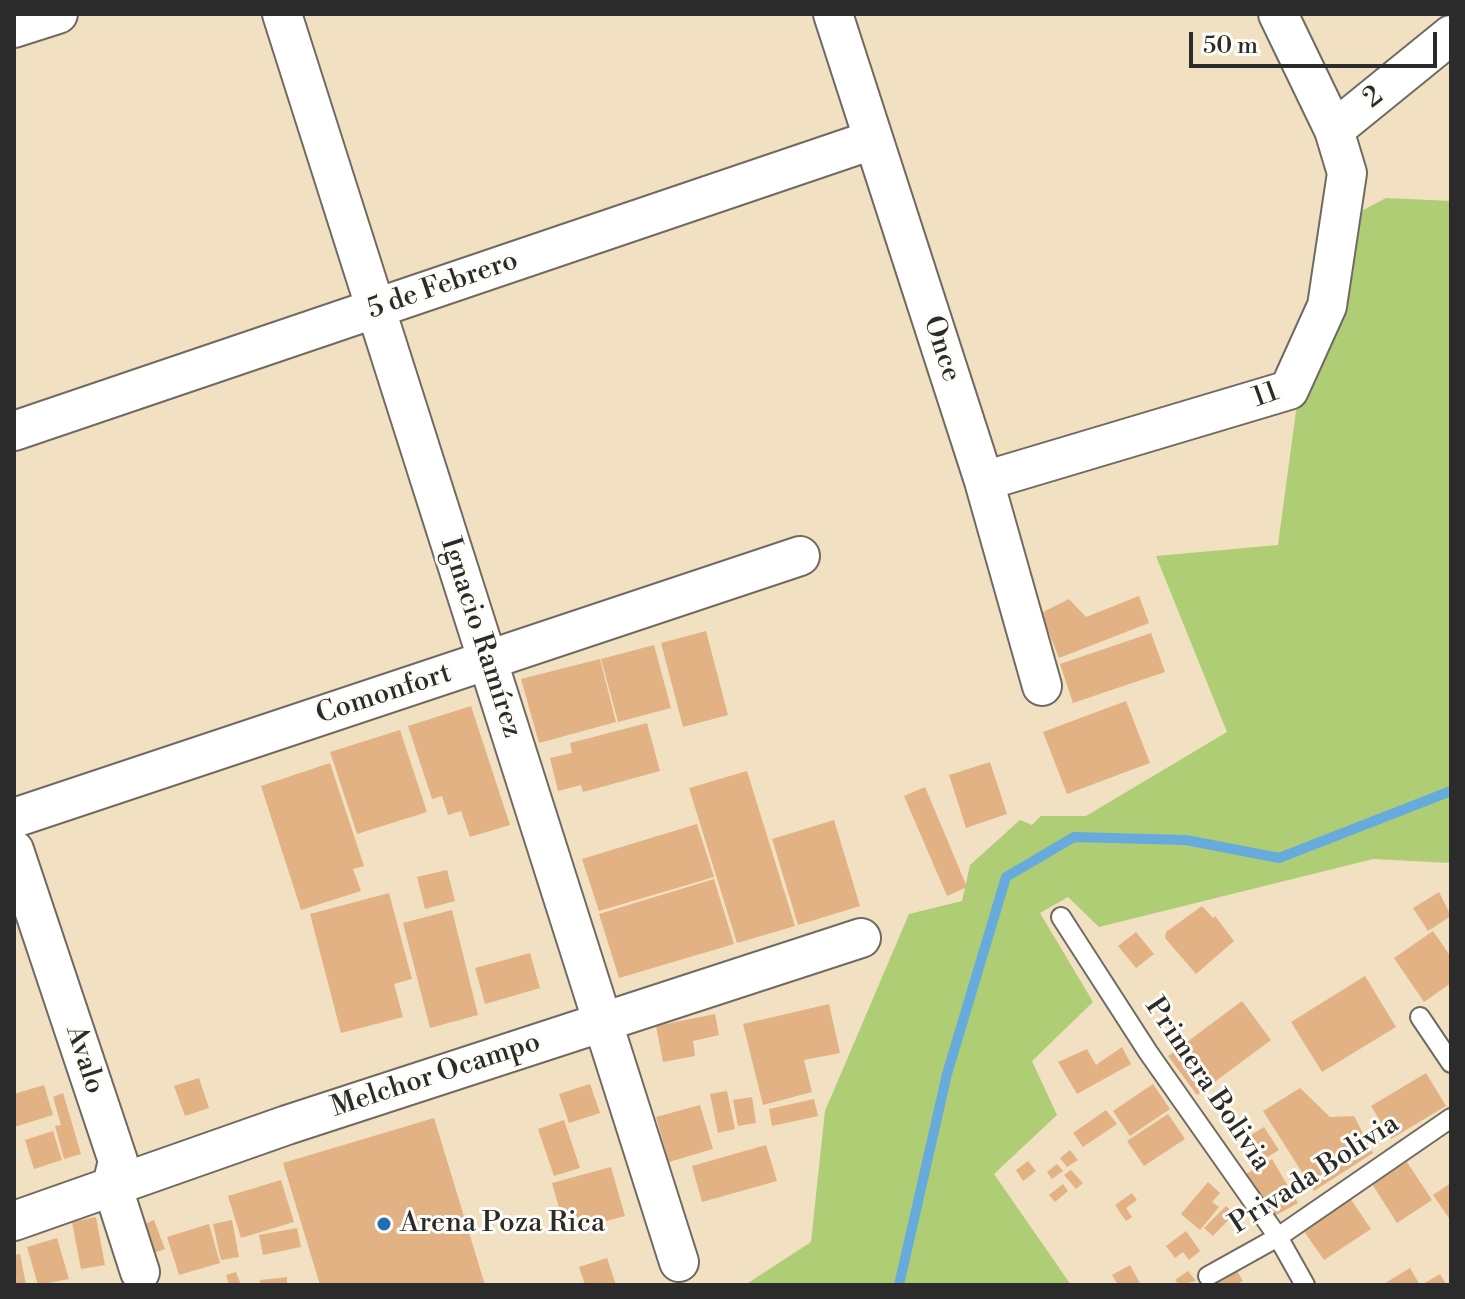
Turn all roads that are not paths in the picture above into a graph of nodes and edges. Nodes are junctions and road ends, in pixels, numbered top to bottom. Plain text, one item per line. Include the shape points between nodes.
1 (58, 14) edge
2 (282, 14) edge
3 (833, 14) edge
4 (1278, 14) edge
5 (14, 28) edge
6 (1451, 35) edge
7 (1334, 130) junction
8 (872, 140) junction
9 (375, 309) junction
10 (14, 431) edge
11 (984, 481) junction
12 (800, 556) dead end
13 (488, 661) junction
14 (1042, 686) dead end
15 (14, 818) edge
16 (14, 850) edge
17 (1061, 917) dead end
18 (861, 938) dead end
19 (1420, 1017) dead end
20 (603, 1022) junction
21 (1451, 1063) edge
22 (1451, 1118) edge
23 (112, 1185) junction
24 (14, 1221) edge
25 (1278, 1237) junction
26 (679, 1262) dead end
27 (140, 1272) dead end
28 (1208, 1276) dead end
29 (1305, 1285) edge

1 - 5 street
2 - 9 street, Ignacio Ramírez
3 - 8 street, Once
4 - 7 street, 11
6 - 7 street, 2
7 - 11 street, 11 via 1347,173 1327,306 1289,390
8 - 9 street, 5 de Febrero
8 - 11 street, Once
9 - 10 street, 5 de Febrero
9 - 13 street, Ignacio Ramírez
11 - 14 street, Once
12 - 13 street, Comonfort
13 - 15 street, Comonfort
13 - 20 street, Ignacio Ramírez
16 - 23 street, Avalo via 118,1161
17 - 25 lane, Primera Bolivia
18 - 20 street, Melchor Ocampo
19 - 21 lane
20 - 23 street, Melchor Ocampo
20 - 26 street, Ignacio Ramírez
22 - 25 lane, Privada Bolivia
23 - 24 street, Melchor Ocampo
23 - 27 street, Avalo
25 - 28 lane, Privada Bolivia
25 - 29 lane, Primera Bolivia

